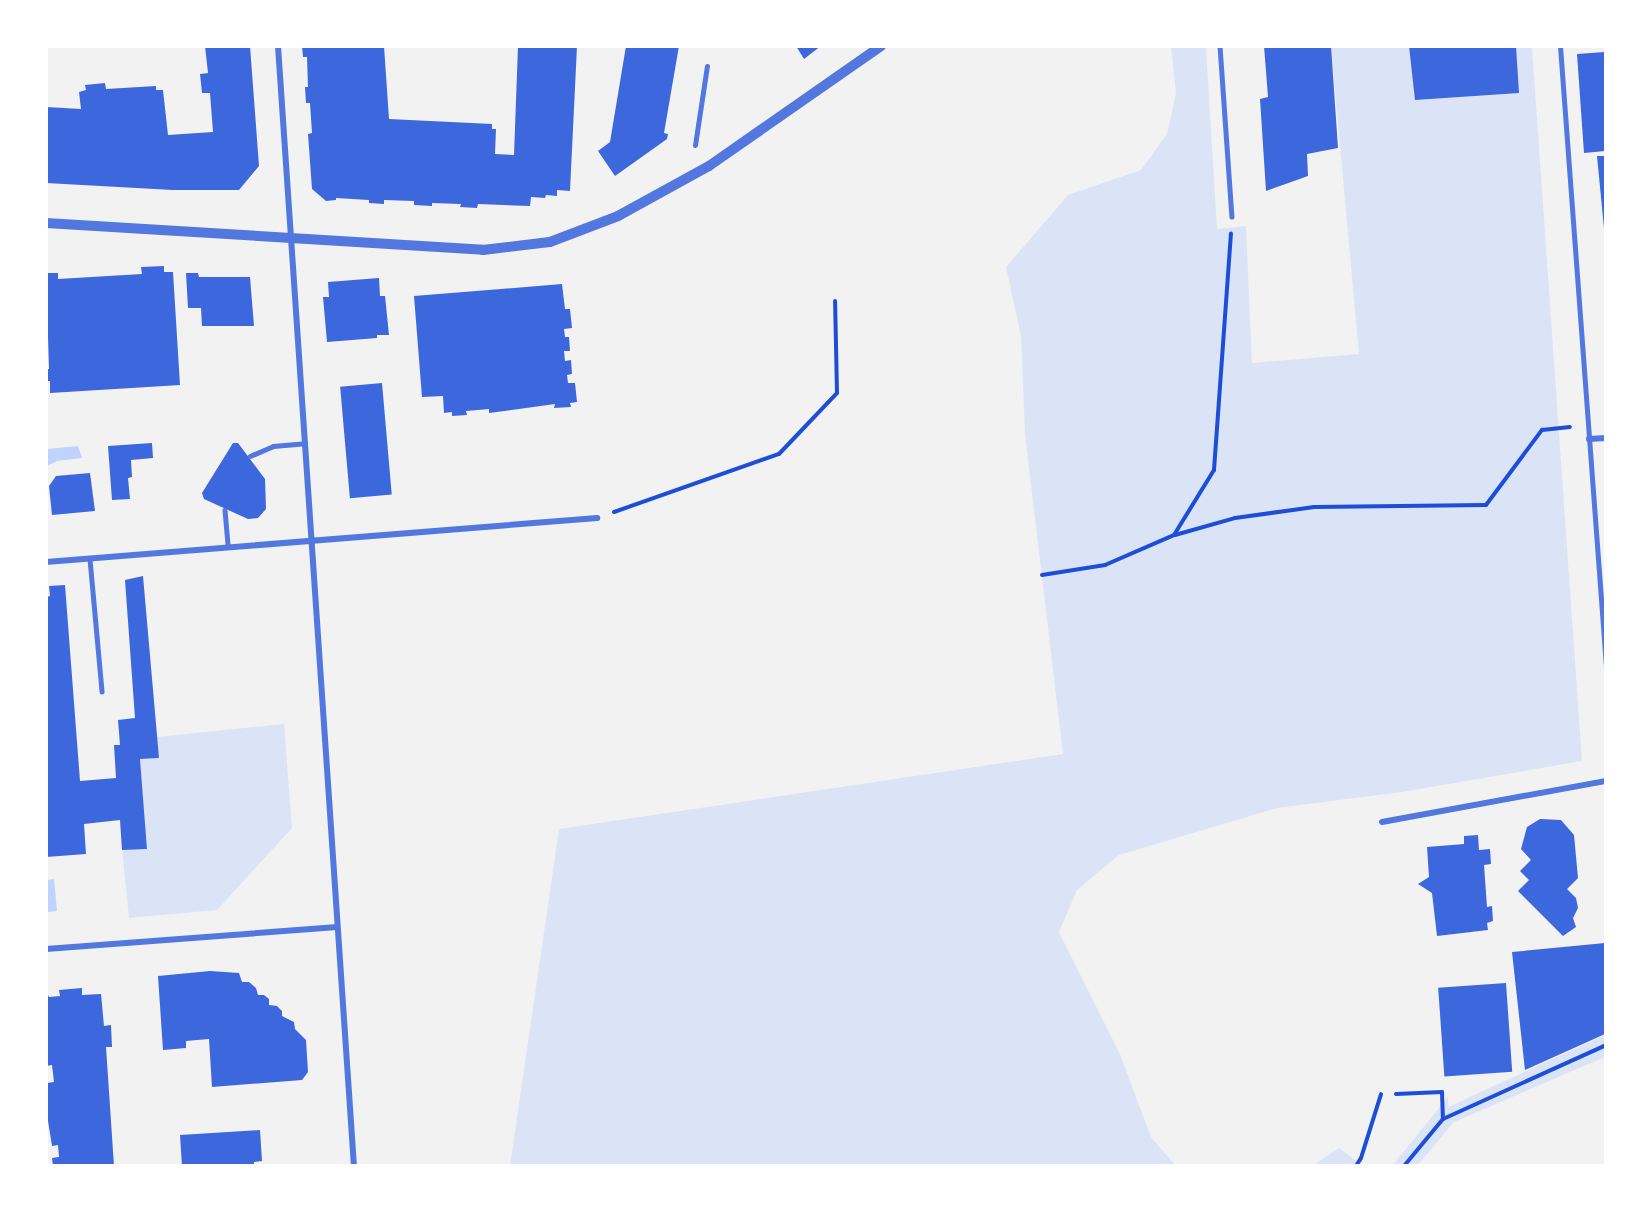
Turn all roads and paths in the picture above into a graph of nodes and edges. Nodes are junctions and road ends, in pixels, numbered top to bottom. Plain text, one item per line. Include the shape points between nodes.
1 (278, 46) edge
2 (881, 46) edge
3 (1220, 46) edge
4 (1560, 46) edge
5 (706, 66) dead end
6 (695, 145) dead end
7 (1232, 217) joint
8 (46, 223) edge
9 (291, 237) junction
10 (835, 301) dead end
11 (1588, 425) junction
12 (1605, 438) edge
13 (1589, 440) junction
14 (305, 443) junction
15 (250, 456) dead end
16 (225, 510) dead end
17 (597, 519) joint
18 (1174, 535) junction
19 (311, 539) junction
20 (228, 545) junction
21 (90, 559) junction
22 (46, 562) edge
23 (1042, 575) dead end
24 (1605, 666) edge
25 (102, 691) dead end
26 (1605, 781) edge
27 (1382, 822) dead end
28 (337, 927) junction
29 (46, 949) edge
30 (1605, 1045) edge
31 (1381, 1094) dead end
32 (1396, 1094) dead end
33 (1443, 1119) junction
34 (354, 1166) edge
35 (1356, 1166) edge
36 (1404, 1166) edge

1 - 9 street
2 - 9 street via 709,166 618,216 550,242 483,250
3 - 7 lane
4 - 11 street
5 - 6 street
7 - 18 path via 1214,470
8 - 9 street
9 - 14 street
10 - 17 path via 837,393 779,454
11 - 13 street
11 - 18 path via 1542,430 1486,505 1314,507 1235,518
12 - 13 street
13 - 24 street
14 - 15 lane via 273,446
14 - 19 street
16 - 20 lane
17 - 19 street
18 - 23 path via 1105,565
19 - 20 street
19 - 28 street
20 - 21 street
21 - 22 street
21 - 25 lane
26 - 27 street
28 - 29 street
28 - 34 street
30 - 33 path
31 - 35 path
32 - 33 path via 1442,1092
33 - 36 path

